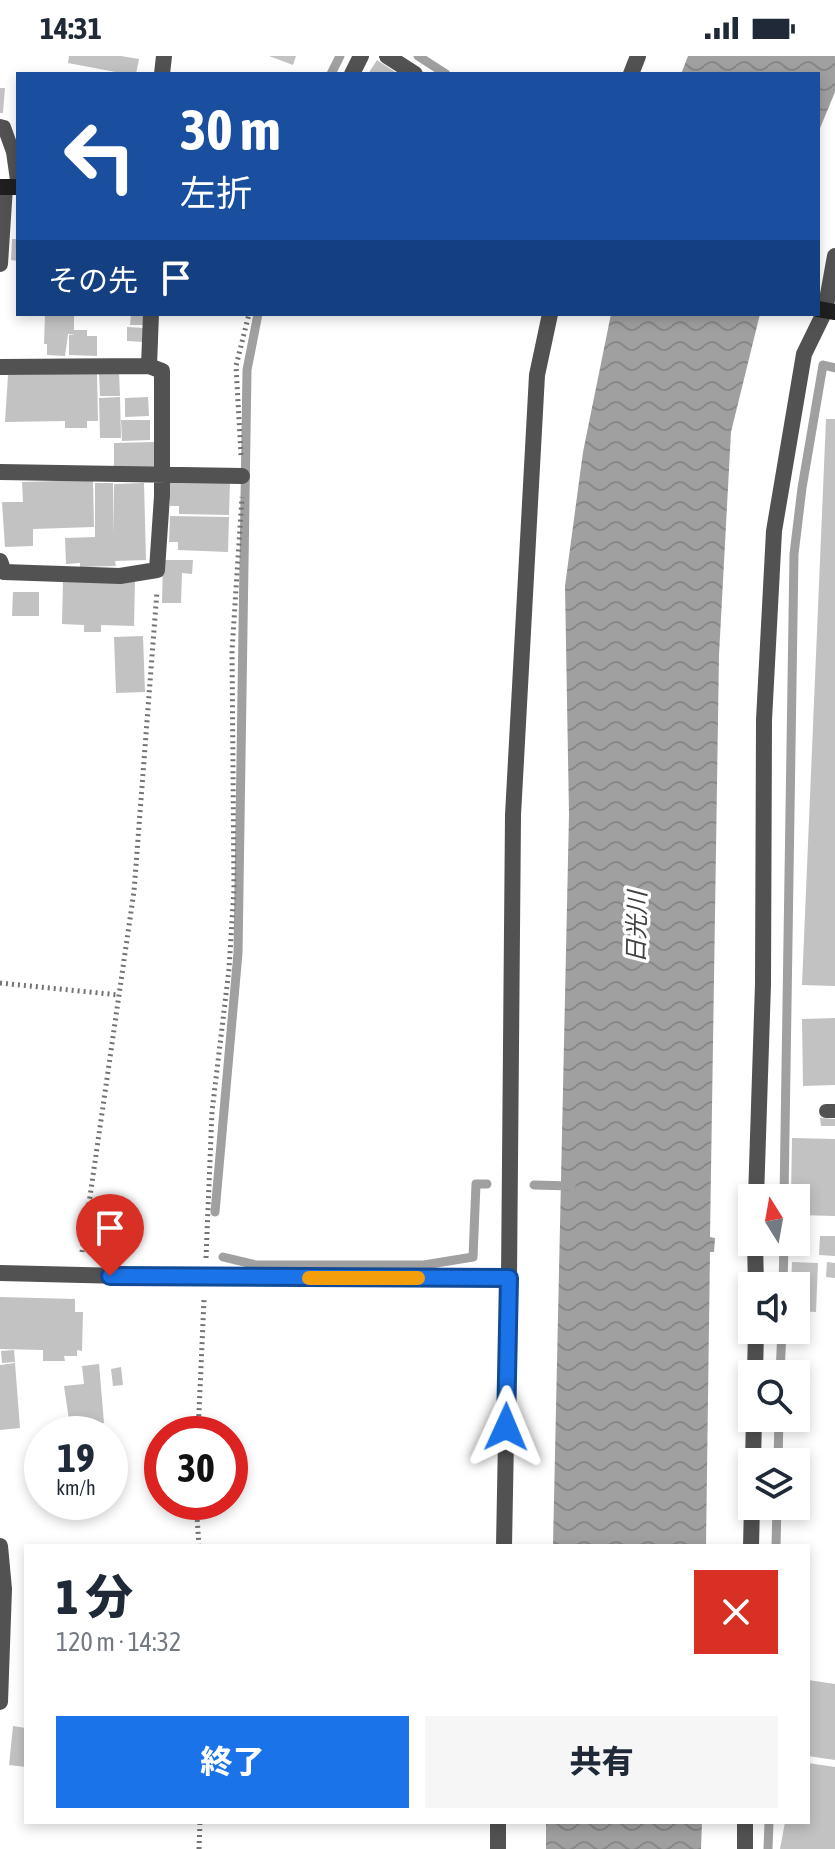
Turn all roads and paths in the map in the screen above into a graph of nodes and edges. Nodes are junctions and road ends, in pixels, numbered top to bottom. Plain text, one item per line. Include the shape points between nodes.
1 (387, 56) edge
2 (412, 72) edge
3 (0, 126) edge
4 (8, 187) edge
5 (835, 256) edge
6 (0, 264) edge
7 (826, 311) edge
8 (151, 316) edge
9 (248, 316) edge
10 (550, 316) edge
11 (149, 366) junction
12 (0, 367) edge
13 (0, 472) edge
14 (161, 474) junction
15 (242, 476) junction
16 (0, 561) edge
17 (157, 570) junction
18 (0, 983) edge
19 (119, 995) junction
20 (756, 1184) edge
21 (0, 1273) edge
22 (78, 1275) junction
23 (205, 1278) junction
24 (509, 1278) junction
25 (199, 1416) edge
26 (197, 1520) edge
27 (752, 1520) edge
28 (199, 1544) edge
29 (504, 1544) edge
30 (751, 1544) edge
31 (0, 1546) edge
32 (1, 1642) edge
33 (0, 1702) edge
34 (200, 1824) edge
35 (498, 1824) edge
36 (745, 1824) edge
37 (199, 1849) edge
38 (498, 1849) edge
39 (745, 1849) edge

1 - 2 street
3 - 4 lane via 13,152
4 - 6 street
5 - 7 street
7 - 20 street via 804,354 774,531 764,720
8 - 11 street
9 - 15 path via 236,366
10 - 24 street via 537,375 513,800
11 - 12 street
11 - 14 street via 162,371
13 - 14 street
14 - 15 street
14 - 17 street
15 - 23 path via 232,651 234,889 212,1112
16 - 17 street via 4,572 120,576
17 - 19 path via 134,891
18 - 19 path
19 - 22 path
21 - 22 street
22 - 23 street
23 - 24 street
23 - 25 path
24 - 29 street
26 - 28 path
27 - 30 street
31 - 32 street
32 - 33 street
34 - 37 path
35 - 38 street
36 - 39 street

